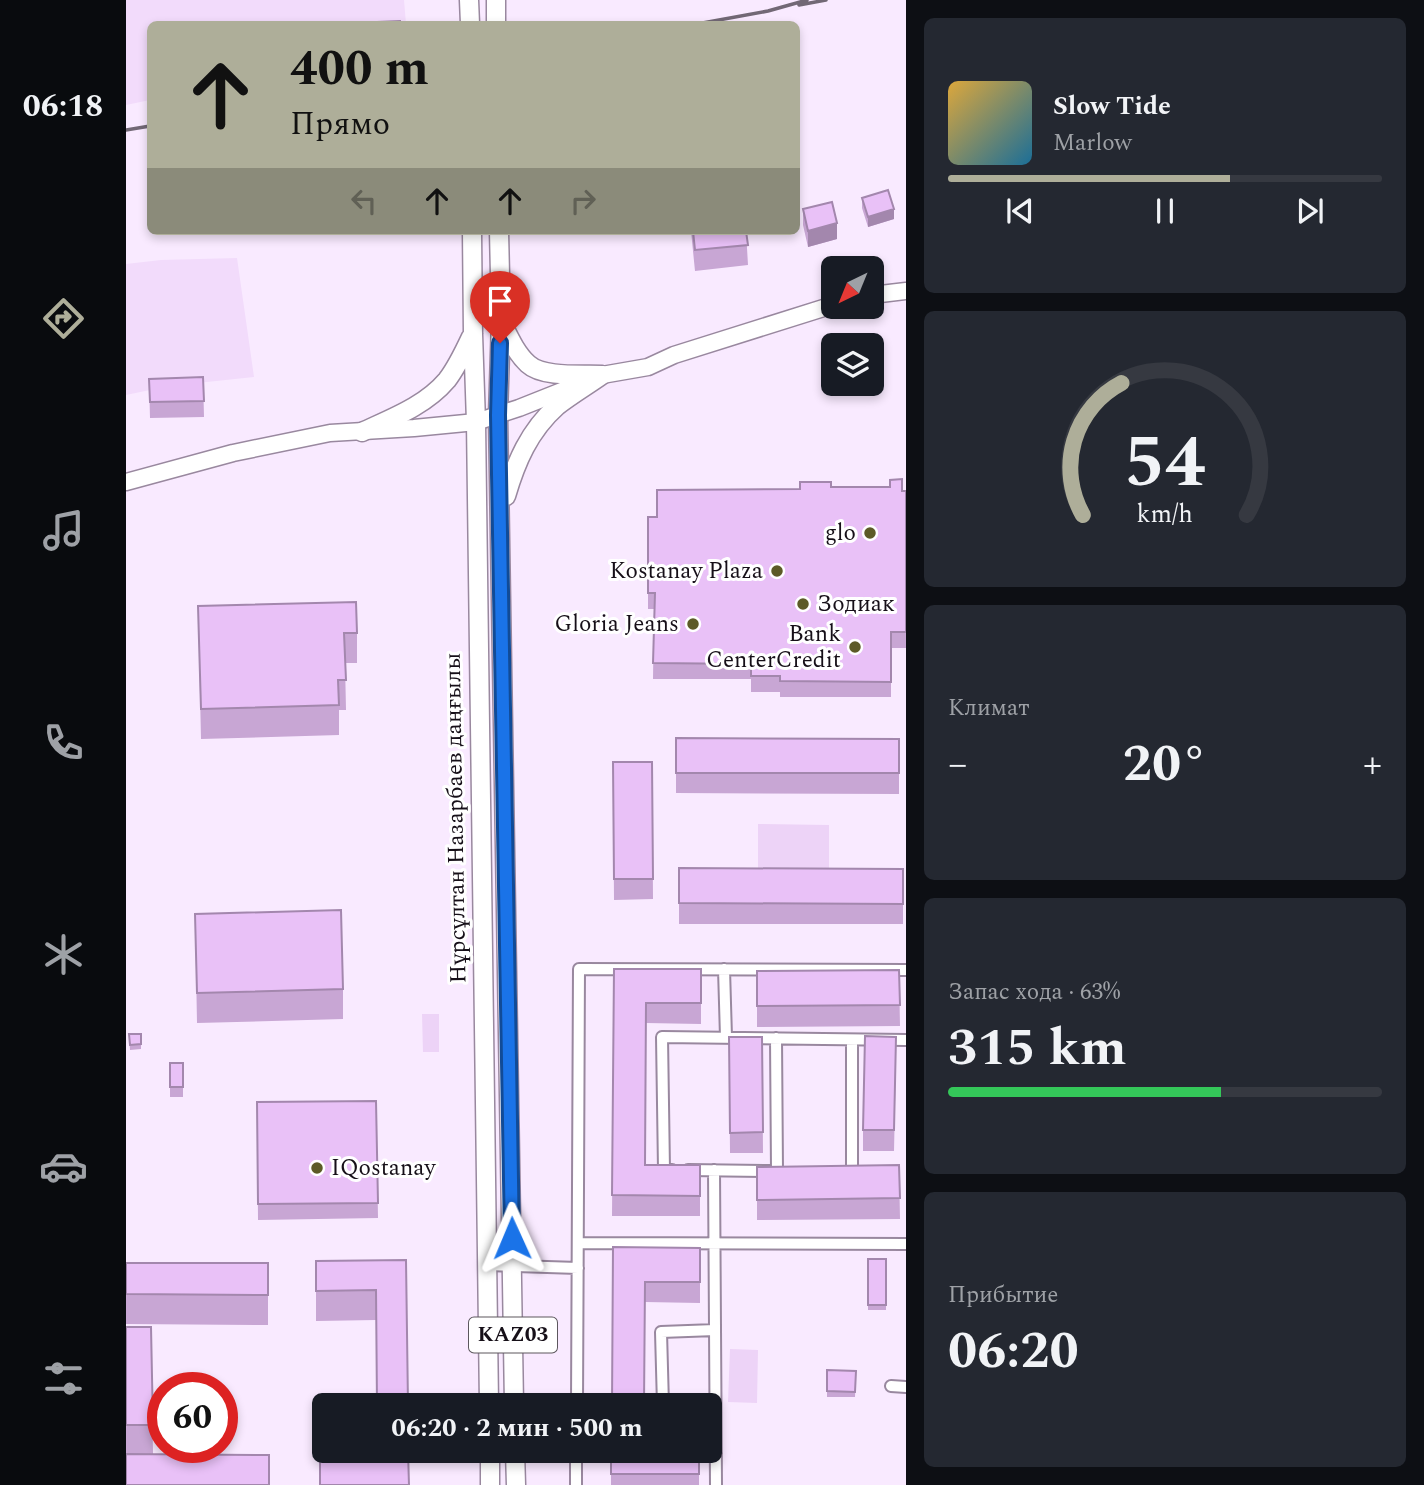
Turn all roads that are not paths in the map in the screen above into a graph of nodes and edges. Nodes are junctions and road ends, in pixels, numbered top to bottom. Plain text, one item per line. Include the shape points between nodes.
1 (469, 0) edge
2 (496, 0) edge
3 (470, 21) edge
4 (496, 21) edge
5 (472, 235) edge
6 (499, 235) edge
7 (906, 291) edge
8 (884, 294) edge
9 (821, 309) edge
10 (500, 320) junction
11 (473, 334) junction
12 (603, 375) junction
13 (498, 415) junction
14 (476, 422) junction
15 (362, 432) junction
16 (126, 482) edge
17 (500, 513) junction
18 (724, 970) junction
19 (906, 970) edge
20 (726, 1037) junction
21 (776, 1038) junction
22 (852, 1040) junction
23 (906, 1040) edge
24 (714, 1170) junction
25 (777, 1171) junction
26 (789, 1171) edge
27 (840, 1172) edge
28 (852, 1172) junction
29 (866, 1172) edge
30 (578, 1243) junction
31 (715, 1243) junction
32 (906, 1244) edge
33 (486, 1265) junction
34 (512, 1266) junction
35 (578, 1268) junction
36 (715, 1330) junction
37 (891, 1386) dead end
38 (906, 1387) edge
39 (489, 1393) edge
40 (514, 1393) edge
41 (577, 1393) edge
42 (663, 1393) edge
43 (716, 1393) edge
44 (489, 1463) edge
45 (515, 1463) edge
46 (576, 1463) edge
47 (716, 1463) edge
48 (490, 1485) edge
49 (516, 1485) edge
50 (576, 1485) edge
51 (716, 1485) edge

1 - 3 main road
2 - 4 main road
5 - 11 main road, Нұрсұлтан Назарбаев даңғылы / KАZ03
6 - 10 main road, KАZ03
7 - 8 street
9 - 12 street via 648,367
10 - 12 main road via 529,365 551,373
10 - 13 main road, KАZ03
11 - 14 main road, Нұрсұлтан Назарбаев даңғылы / KАZ03
11 - 15 main road via 456,367 435,392
12 - 13 street
12 - 17 main road via 557,406 529,438
13 - 14 street
13 - 17 main road, KАZ03
14 - 15 street
14 - 33 main road, Нұрсұлтан Назарбаев даңғылы / KАZ03
15 - 16 street via 330,433
17 - 34 main road, KАZ03
18 - 19 street
18 - 20 street
18 - 30 street via 579,969
20 - 21 street
20 - 24 street via 662,1037 664,1170
21 - 22 street
21 - 25 street
22 - 23 street
22 - 28 street
24 - 25 street
24 - 31 street
25 - 26 street
27 - 28 street
28 - 29 street
30 - 31 street
30 - 35 street
31 - 32 street
31 - 36 street
33 - 34 street
33 - 39 main road, Нұрсұлтан Назарбаев даңғылы / KАZ03
34 - 35 street
34 - 40 main road, KАZ03
35 - 41 street
36 - 42 street via 661,1332
36 - 43 street
37 - 38 street
44 - 48 main road
45 - 49 main road
46 - 50 street
47 - 51 street

